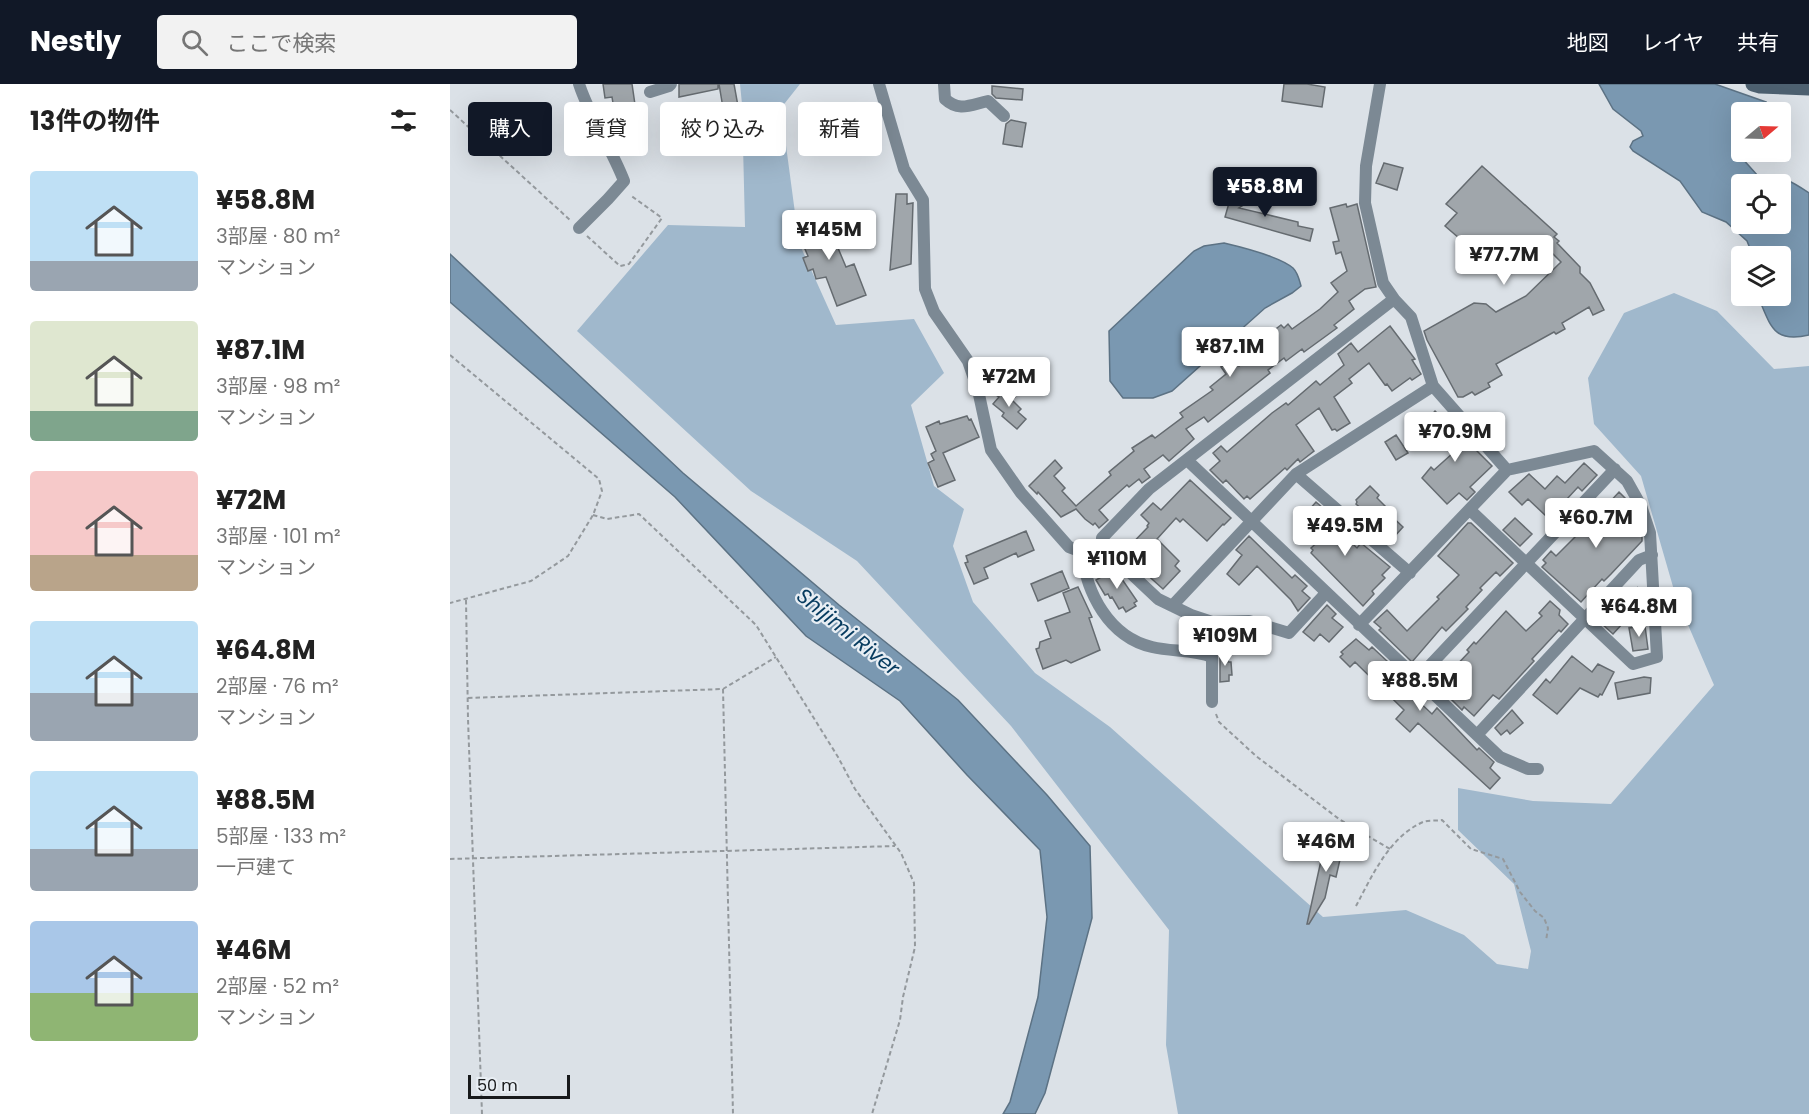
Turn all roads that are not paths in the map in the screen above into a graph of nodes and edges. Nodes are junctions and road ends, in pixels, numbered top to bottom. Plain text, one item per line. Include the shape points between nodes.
1 (579, 84) edge
2 (671, 84) edge
3 (879, 84) edge
4 (944, 84) edge
5 (1380, 84) edge
6 (1753, 84) edge
7 (1809, 88) edge
8 (650, 92) dead end
9 (1004, 116) dead end
10 (579, 228) road end
11 (1394, 299) junction
12 (1432, 386) junction
13 (1187, 460) junction
14 (1507, 470) junction
15 (1615, 470) junction
16 (1296, 474) junction
17 (1470, 510) junction
18 (1251, 521) junction
19 (1105, 549) junction
20 (1082, 552) junction
21 (1652, 555) junction
22 (1526, 563) junction
23 (1410, 573) junction
24 (1326, 593) junction
25 (1172, 606) junction
26 (1585, 619) junction
27 (1359, 625) junction
28 (1417, 679) junction
29 (1212, 702) road end
30 (1477, 735) junction
31 (1538, 769) dead end

1 - 10 street via 624,181
2 - 8 street
3 - 20 street via 904,169 923,200 925,289 934,312 968,361 991,450 1021,493 1069,547
4 - 9 street via 945,99 953,106 988,101
5 - 11 street via 1366,166 1365,203 1383,283
6 - 7 main road
11 - 12 street via 1411,317
11 - 13 street
12 - 14 street
12 - 16 street
13 - 18 street
13 - 19 street via 1149,489 1102,538
14 - 15 street via 1594,451
14 - 17 street
15 - 21 street via 1627,481 1641,506
15 - 22 street
16 - 18 street
16 - 23 street
17 - 22 street
17 - 23 street
18 - 24 street
18 - 25 street
19 - 20 street
19 - 25 street via 1158,599
20 - 29 street via 1099,609 1119,631 1152,648 1212,657
21 - 26 street via 1639,560
21 - 26 street via 1657,657 1633,664
22 - 26 street
22 - 28 street
23 - 27 street
24 - 25 street via 1289,633 1249,621 1212,622
24 - 27 street
26 - 30 street
27 - 28 street
28 - 30 street
30 - 31 street via 1500,757 1528,769

